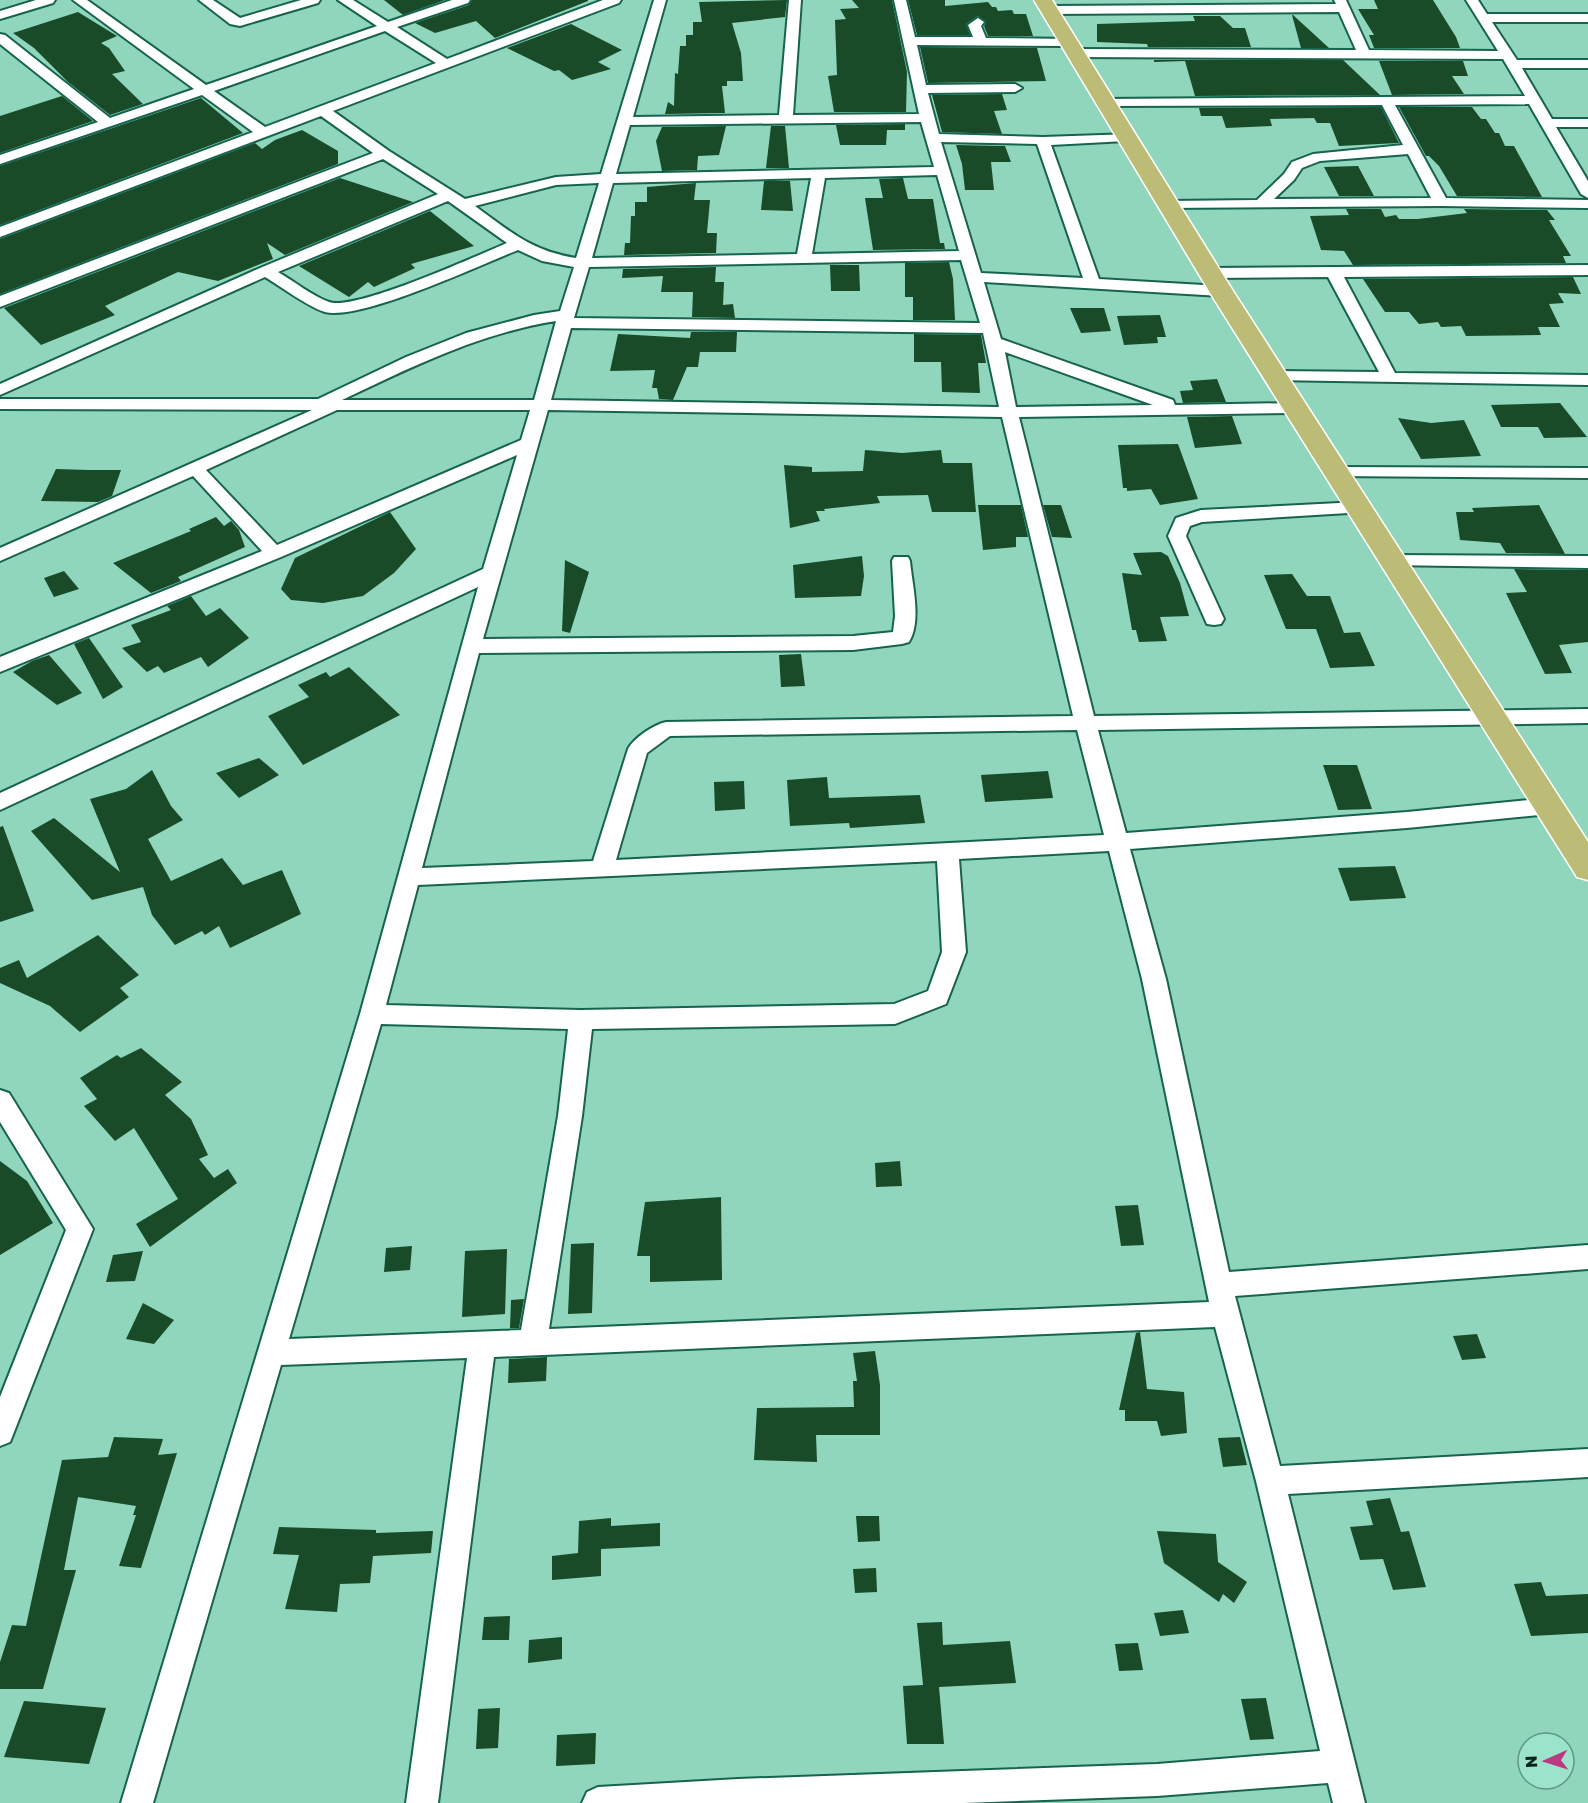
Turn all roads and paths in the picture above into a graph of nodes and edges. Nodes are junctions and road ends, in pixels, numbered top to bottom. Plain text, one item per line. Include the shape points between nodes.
1 (49, 0) edge
2 (79, 0) edge
3 (205, 0) edge
4 (314, 0) edge
5 (344, 0) edge
6 (464, 0) edge
7 (615, 0) edge
8 (660, 0) edge
9 (795, 0) edge
10 (900, 0) edge
11 (1472, 0) edge
12 (1342, 4) edge
13 (1047, 5) edge
14 (0, 15) edge
15 (1484, 18) junction
16 (1588, 18) edge
17 (978, 22) dead end
18 (385, 27) junction
19 (0, 38) edge
20 (909, 41) junction
21 (982, 42) junction
22 (1071, 47) junction
23 (1364, 53) junction
24 (1510, 60) junction
25 (445, 63) junction
26 (1588, 64) edge
27 (1014, 88) dead end
28 (206, 89) junction
29 (920, 89) junction
30 (1386, 100) junction
31 (1534, 100) junction
32 (1105, 102) junction
33 (321, 109) junction
34 (786, 119) junction
35 (624, 122) junction
36 (108, 123) junction
37 (1547, 123) junction
38 (1588, 123) edge
39 (930, 128) junction
40 (263, 132) junction
41 (1126, 137) junction
42 (1043, 141) junction
43 (1412, 149) junction
44 (384, 154) junction
45 (0, 160) edge
46 (943, 171) junction
47 (819, 173) junction
48 (609, 178) junction
49 (1588, 194) edge
50 (447, 196) junction
51 (1441, 202) junction
52 (463, 204) junction
53 (1261, 204) junction
54 (1588, 204) edge
55 (1167, 205) junction
56 (0, 232) edge
57 (518, 244) junction
58 (967, 255) junction
59 (804, 258) junction
60 (580, 263) junction
61 (1588, 270) edge
62 (266, 271) junction
63 (1333, 271) junction
64 (974, 277) junction
65 (1215, 282) junction
66 (1093, 284) junction
67 (0, 302) edge
68 (564, 319) junction
69 (991, 335) junction
70 (1274, 376) junction
71 (1390, 378) junction
72 (1588, 380) edge
73 (0, 390) edge
74 (0, 404) edge
75 (318, 404) junction
76 (338, 404) junction
77 (539, 405) junction
78 (1294, 408) junction
79 (1180, 409) junction
80 (1009, 412) junction
81 (527, 444) junction
82 (195, 468) junction
83 (1335, 472) junction
84 (1588, 473) edge
85 (1359, 508) junction
86 (274, 553) junction
87 (0, 555) edge
88 (901, 561) dead end
89 (1392, 561) junction
90 (1588, 562) edge
91 (491, 573) junction
92 (1214, 619) dead end
93 (472, 646) junction
94 (0, 665) edge
95 (1588, 716) edge
96 (1494, 717) junction
97 (1086, 725) junction
98 (0, 802) edge
99 (1549, 806) junction
100 (1118, 841) junction
101 (947, 852) junction
102 (1584, 855) edge
103 (602, 868) junction
104 (410, 877) junction
105 (372, 1014) junction
106 (581, 1020) junction
107 (0, 1100) edge
108 (1588, 1257) edge
109 (1220, 1285) junction
110 (1225, 1314) junction
111 (533, 1341) junction
112 (482, 1345) junction
113 (272, 1353) junction
114 (0, 1432) edge
115 (1588, 1463) edge
116 (1270, 1481) junction
117 (1339, 1766) junction
118 (137, 1803) edge
119 (422, 1803) edge
120 (598, 1803) edge
121 (1349, 1803) edge

1 - 14 street
2 - 28 street
3 - 4 street via 240,22
5 - 18 street
6 - 18 street
7 - 25 street
8 - 35 street
9 - 34 street
10 - 20 street
11 - 15 street
12 - 13 street
12 - 23 street
13 - 22 main road
15 - 16 street
15 - 24 street
17 - 21 street via 974,25
18 - 25 street
18 - 28 street
19 - 36 street
20 - 21 street
20 - 29 street
21 - 22 street via 1006,47
22 - 23 street
22 - 32 main road
23 - 24 street
24 - 26 street
24 - 31 street
25 - 33 street
27 - 29 street
28 - 36 street
28 - 40 street
29 - 39 street
30 - 31 street
30 - 32 street
30 - 43 street
31 - 37 street
32 - 41 main road
33 - 40 street
33 - 44 street
34 - 35 street
34 - 39 street
35 - 48 street
36 - 45 street
37 - 38 street
37 - 49 street
39 - 42 street
39 - 46 street
40 - 56 street
41 - 42 street
41 - 55 main road
42 - 66 street
43 - 51 street
43 - 53 street via 1318,158 1297,165
44 - 50 street
44 - 67 street
46 - 47 street
46 - 58 street
47 - 48 street
47 - 59 street
48 - 52 street via 556,181
48 - 60 street
50 - 52 street
50 - 62 street
51 - 53 street
51 - 54 street
52 - 57 street
53 - 55 street
55 - 65 main road
57 - 60 street via 548,258
57 - 62 street via 360,305 328,308
58 - 59 street
58 - 64 street
59 - 60 street
60 - 68 street
61 - 63 street
62 - 73 street
63 - 65 street
63 - 71 street
64 - 66 street
64 - 69 street
65 - 66 street
65 - 70 main road
68 - 69 street
68 - 75 street via 542,318 468,340
68 - 77 street
69 - 79 street
69 - 80 street
70 - 71 street
70 - 78 main road
71 - 72 street
74 - 75 street
75 - 76 street
76 - 77 street
76 - 82 street
77 - 80 street
77 - 81 street
78 - 79 street
78 - 83 main road
79 - 80 street
80 - 97 street
81 - 86 street
81 - 91 street
82 - 86 street
82 - 87 street
83 - 84 street
83 - 85 main road
85 - 89 main road
85 - 92 street via 1201,516 1182,522 1177,536
86 - 94 street
88 - 93 street via 902,637 853,643
89 - 90 street
89 - 96 main road
91 - 93 street
91 - 98 street
93 - 104 street
95 - 96 street
96 - 97 street
96 - 99 main road
97 - 100 street
97 - 103 street via 666,729 638,749
99 - 100 street via 1406,821
99 - 102 main road
100 - 101 street
100 - 109 street via 1154,979
101 - 103 street
101 - 106 street via 954,952 938,997 895,1014
103 - 104 street
104 - 105 street
105 - 106 street
105 - 113 street
106 - 111 street via 570,1116
107 - 114 street via 80,1229
108 - 109 street
109 - 110 street
110 - 111 street
110 - 116 street
111 - 112 street
112 - 113 street
112 - 119 street
113 - 118 street
115 - 116 street
116 - 117 street
117 - 120 street via 1157,1780
117 - 121 street

